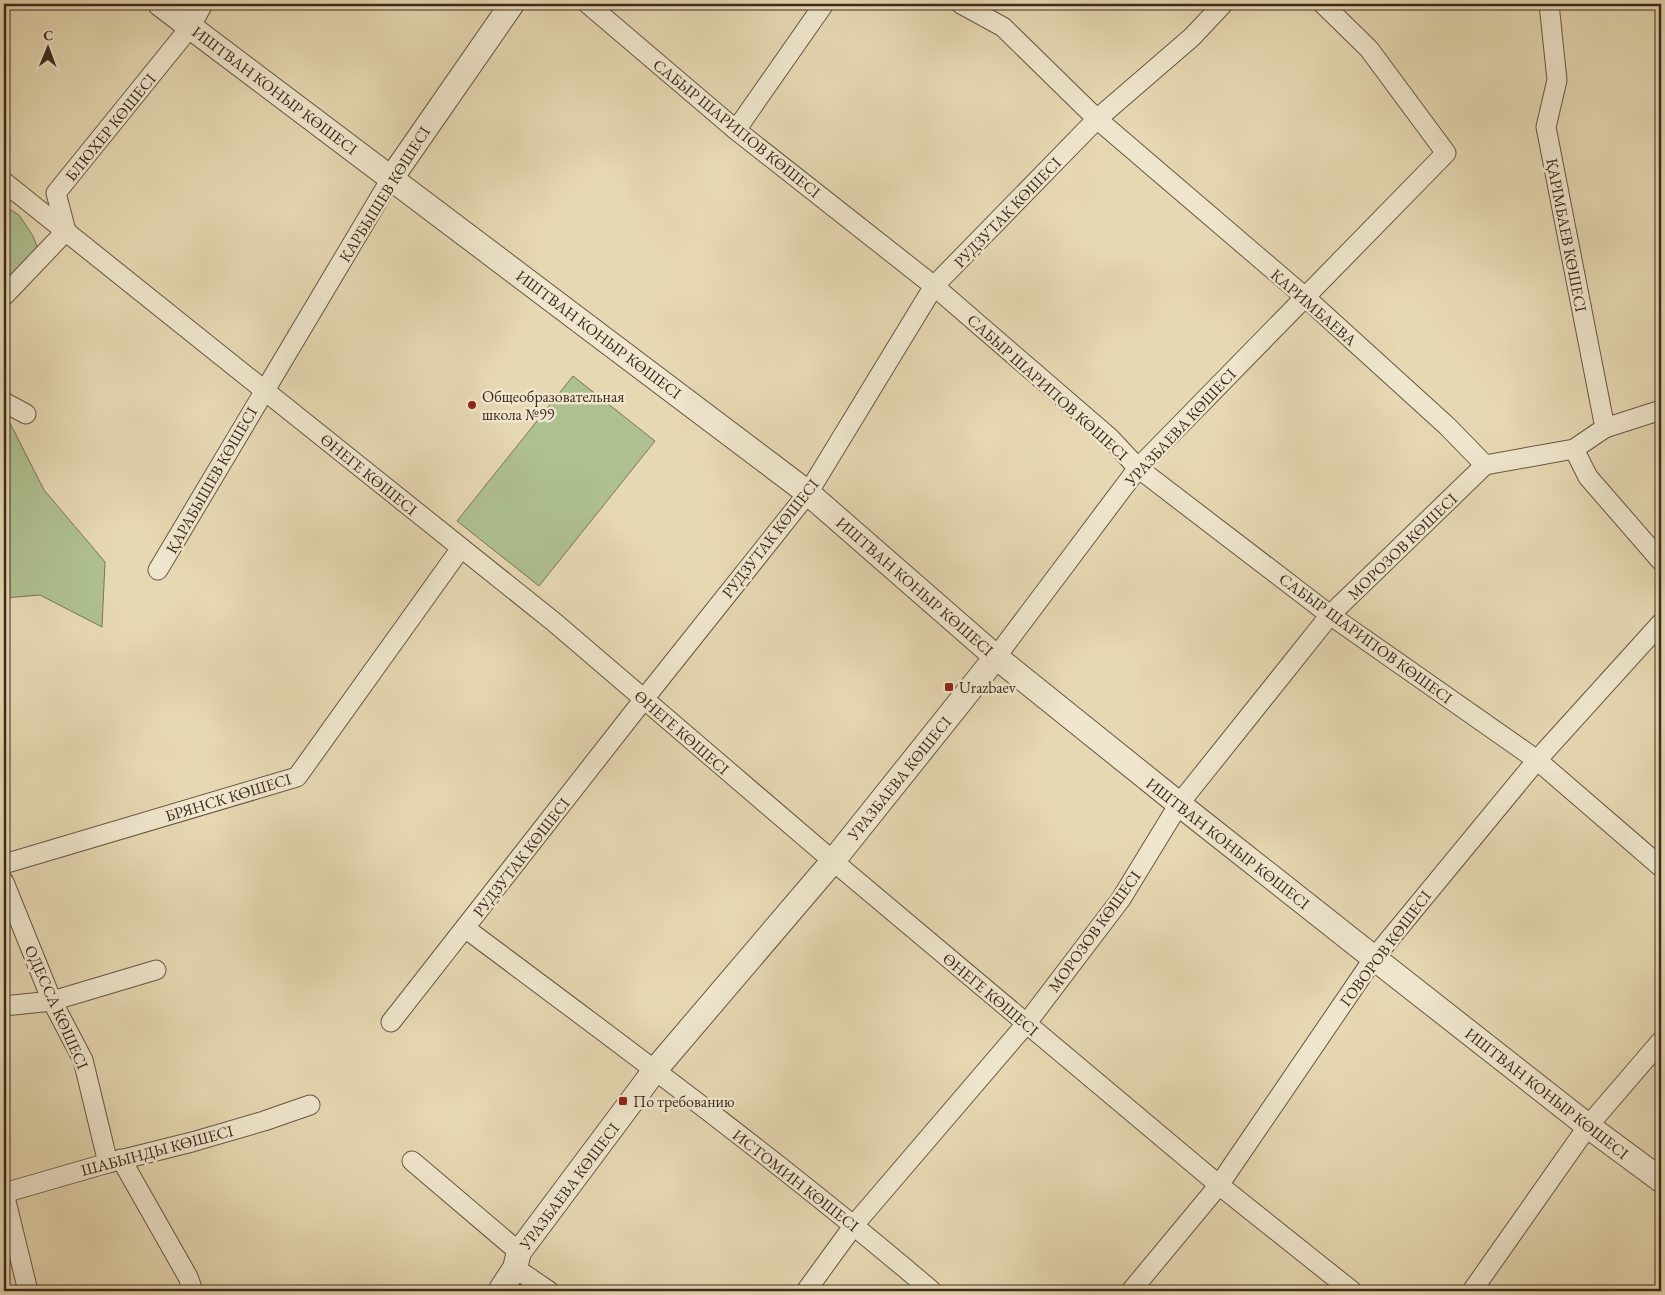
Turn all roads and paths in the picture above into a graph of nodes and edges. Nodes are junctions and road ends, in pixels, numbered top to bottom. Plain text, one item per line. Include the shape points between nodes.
1 (160, 4) edge
2 (203, 4) edge
3 (512, 4) edge
4 (588, 4) edge
5 (824, 4) edge
6 (961, 4) edge
7 (1223, 4) edge
8 (1323, 4) edge
9 (1550, 4) edge
10 (191, 26) junction
11 (1097, 119) junction
12 (736, 130) junction
13 (392, 177) junction
14 (4, 182) edge
15 (66, 231) junction
16 (934, 286) junction
17 (4, 296) edge
18 (1305, 298) junction
19 (264, 390) junction
20 (4, 402) edge
21 (1661, 410) edge
22 (26, 414) dead end
23 (1605, 428) junction
24 (1574, 449) junction
25 (1485, 465) junction
26 (1138, 468) junction
27 (808, 492) junction
28 (461, 548) junction
29 (1661, 561) edge
30 (158, 570) dead end
31 (1330, 615) junction
32 (1661, 623) edge
33 (996, 657) junction
34 (644, 698) junction
35 (1537, 760) junction
36 (1179, 804) junction
37 (832, 860) junction
38 (4, 864) edge
39 (1661, 867) edge
40 (4, 882) edge
41 (465, 928) junction
42 (1374, 958) junction
43 (156, 970) dead end
44 (52, 1001) junction
45 (4, 1006) edge
46 (391, 1022) dead end
47 (1026, 1024) junction
48 (1661, 1041) edge
49 (656, 1070) junction
50 (310, 1105) dead end
51 (1588, 1126) junction
52 (114, 1161) junction
53 (412, 1161) dead end
54 (1661, 1180) edge
55 (1219, 1185) junction
56 (4, 1193) edge
57 (854, 1225) junction
58 (517, 1260) junction
59 (28, 1291) edge
60 (193, 1291) edge
61 (500, 1291) edge
62 (550, 1291) edge
63 (806, 1291) edge
64 (932, 1291) edge
65 (1131, 1291) edge
66 (1352, 1291) edge
67 (1472, 1291) edge

1 - 10 street, ИШТВАН КОНЫР КӨШЕСІ
2 - 10 street, БЛЮХЕР КӨШЕСІ
3 - 13 street, КАРБЫШЕВ КӨШЕСІ
4 - 12 street, САБЫР ШАРИПОВ КӨШЕСІ
5 - 12 street
6 - 11 street, КАРИМБАЕВА via 1003,27
7 - 11 street, РУДЗУТАК КӨШЕСІ via 1192,37
8 - 18 street, УРАЗБАЕВА КӨШЕСІ via 1370,49 1446,153
9 - 23 street, ҚАРІМБАЕВ КӨШЕСІ via 1557,80 1546,127
10 - 13 street, ИШТВАН КОНЫР КӨШЕСІ
10 - 15 street, БЛЮХЕР КӨШЕСІ via 56,193
11 - 16 street, РУДЗУТАК КӨШЕСІ
11 - 18 street, КАРИМБАЕВА
12 - 16 street, САБЫР ШАРИПОВ КӨШЕСІ
13 - 19 street, КАРБЫШЕВ КӨШЕСІ
13 - 27 street, ИШТВАН КОНЫР КӨШЕСІ
14 - 15 street, ӨНЕГЕ КӨШЕСІ
15 - 17 street
15 - 19 street, ӨНЕГЕ КӨШЕСІ
16 - 26 street, САБЫР ШАРИПОВ КӨШЕСІ via 1110,438
16 - 27 street, РУДЗУТАК КӨШЕСІ
18 - 25 street, КАРИМБАЕВА via 1447,426
18 - 26 street, УРАЗБАЕВА КӨШЕСІ
19 - 28 street, ӨНЕГЕ КӨШЕСІ
19 - 30 street, ҚАРАБЫШЕВ КӨШЕСІ
20 - 22 street
21 - 23 street
23 - 24 street
24 - 25 street
24 - 29 street via 1588,477
25 - 31 street, МОРОЗОВ КӨШЕСІ
26 - 31 street, САБЫР ШАРИПОВ КӨШЕСІ
26 - 33 street, УРАЗБАЕВА КӨШЕСІ
27 - 33 street, ИШТВАН КОНЫР КӨШЕСІ
27 - 34 street, РУДЗУТАК КӨШЕСІ
28 - 34 street, ӨНЕГЕ КӨШЕСІ
28 - 38 street, БРЯНСК КӨШЕСІ via 296,777
31 - 35 street, САБЫР ШАРИПОВ КӨШЕСІ
31 - 36 street, МОРОЗОВ КӨШЕСІ
32 - 35 street, ГОВОРОВ КӨШЕСІ
33 - 36 street, ИШТВАН КОНЫР КӨШЕСІ
33 - 37 street, УРАЗБАЕВА КӨШЕСІ
34 - 37 street, ӨНЕГЕ КӨШЕСІ
34 - 41 street, РУДЗУТАК КӨШЕСІ
35 - 39 street, САБЫР ШАРИПОВ КӨШЕСІ
35 - 42 street, ГОВОРОВ КӨШЕСІ
36 - 42 street, ИШТВАН КОНЫР КӨШЕСІ
36 - 47 street, МОРОЗОВ КӨШЕСІ via 1121,899
37 - 47 street, ӨНЕГЕ КӨШЕСІ
37 - 49 street, УРАЗБАЕВА КӨШЕСІ
40 - 44 street, ОДЕССА КӨШЕСІ
41 - 46 street, РУДЗУТАК КӨШЕСІ
41 - 49 street, ИСТОМИН КӨШЕСІ
42 - 51 street, ИШТВАН КОНЫР КӨШЕСІ
42 - 55 street, ГОВОРОВ КӨШЕСІ
43 - 44 street
44 - 45 street
44 - 52 street, ОДЕССА КӨШЕСІ via 83,1060
47 - 55 street, ӨНЕГЕ КӨШЕСІ
47 - 57 street, МОРОЗОВ КӨШЕСІ
48 - 51 street
49 - 57 street, ИСТОМИН КӨШЕСІ
49 - 58 street, УРАЗБАЕВА КӨШЕСІ
50 - 52 street, ШАБЫНДЫ КӨШЕСІ via 192,1142
51 - 54 street, ИШТВАН КОНЫР КӨШЕСІ
51 - 67 street
52 - 56 street, ШАБЫНДЫ КӨШЕСІ
52 - 60 street, ОДЕССА КӨШЕСІ
53 - 58 street
55 - 65 street, ГОВОРОВ КӨШЕСІ
55 - 66 street, ӨНЕГЕ КӨШЕСІ
56 - 59 street
57 - 63 street, МОРОЗОВ КӨШЕСІ
57 - 64 street, ИСТОМИН КӨШЕСІ
58 - 61 street, УРАЗБАЕВА КӨШЕСІ
58 - 62 street

